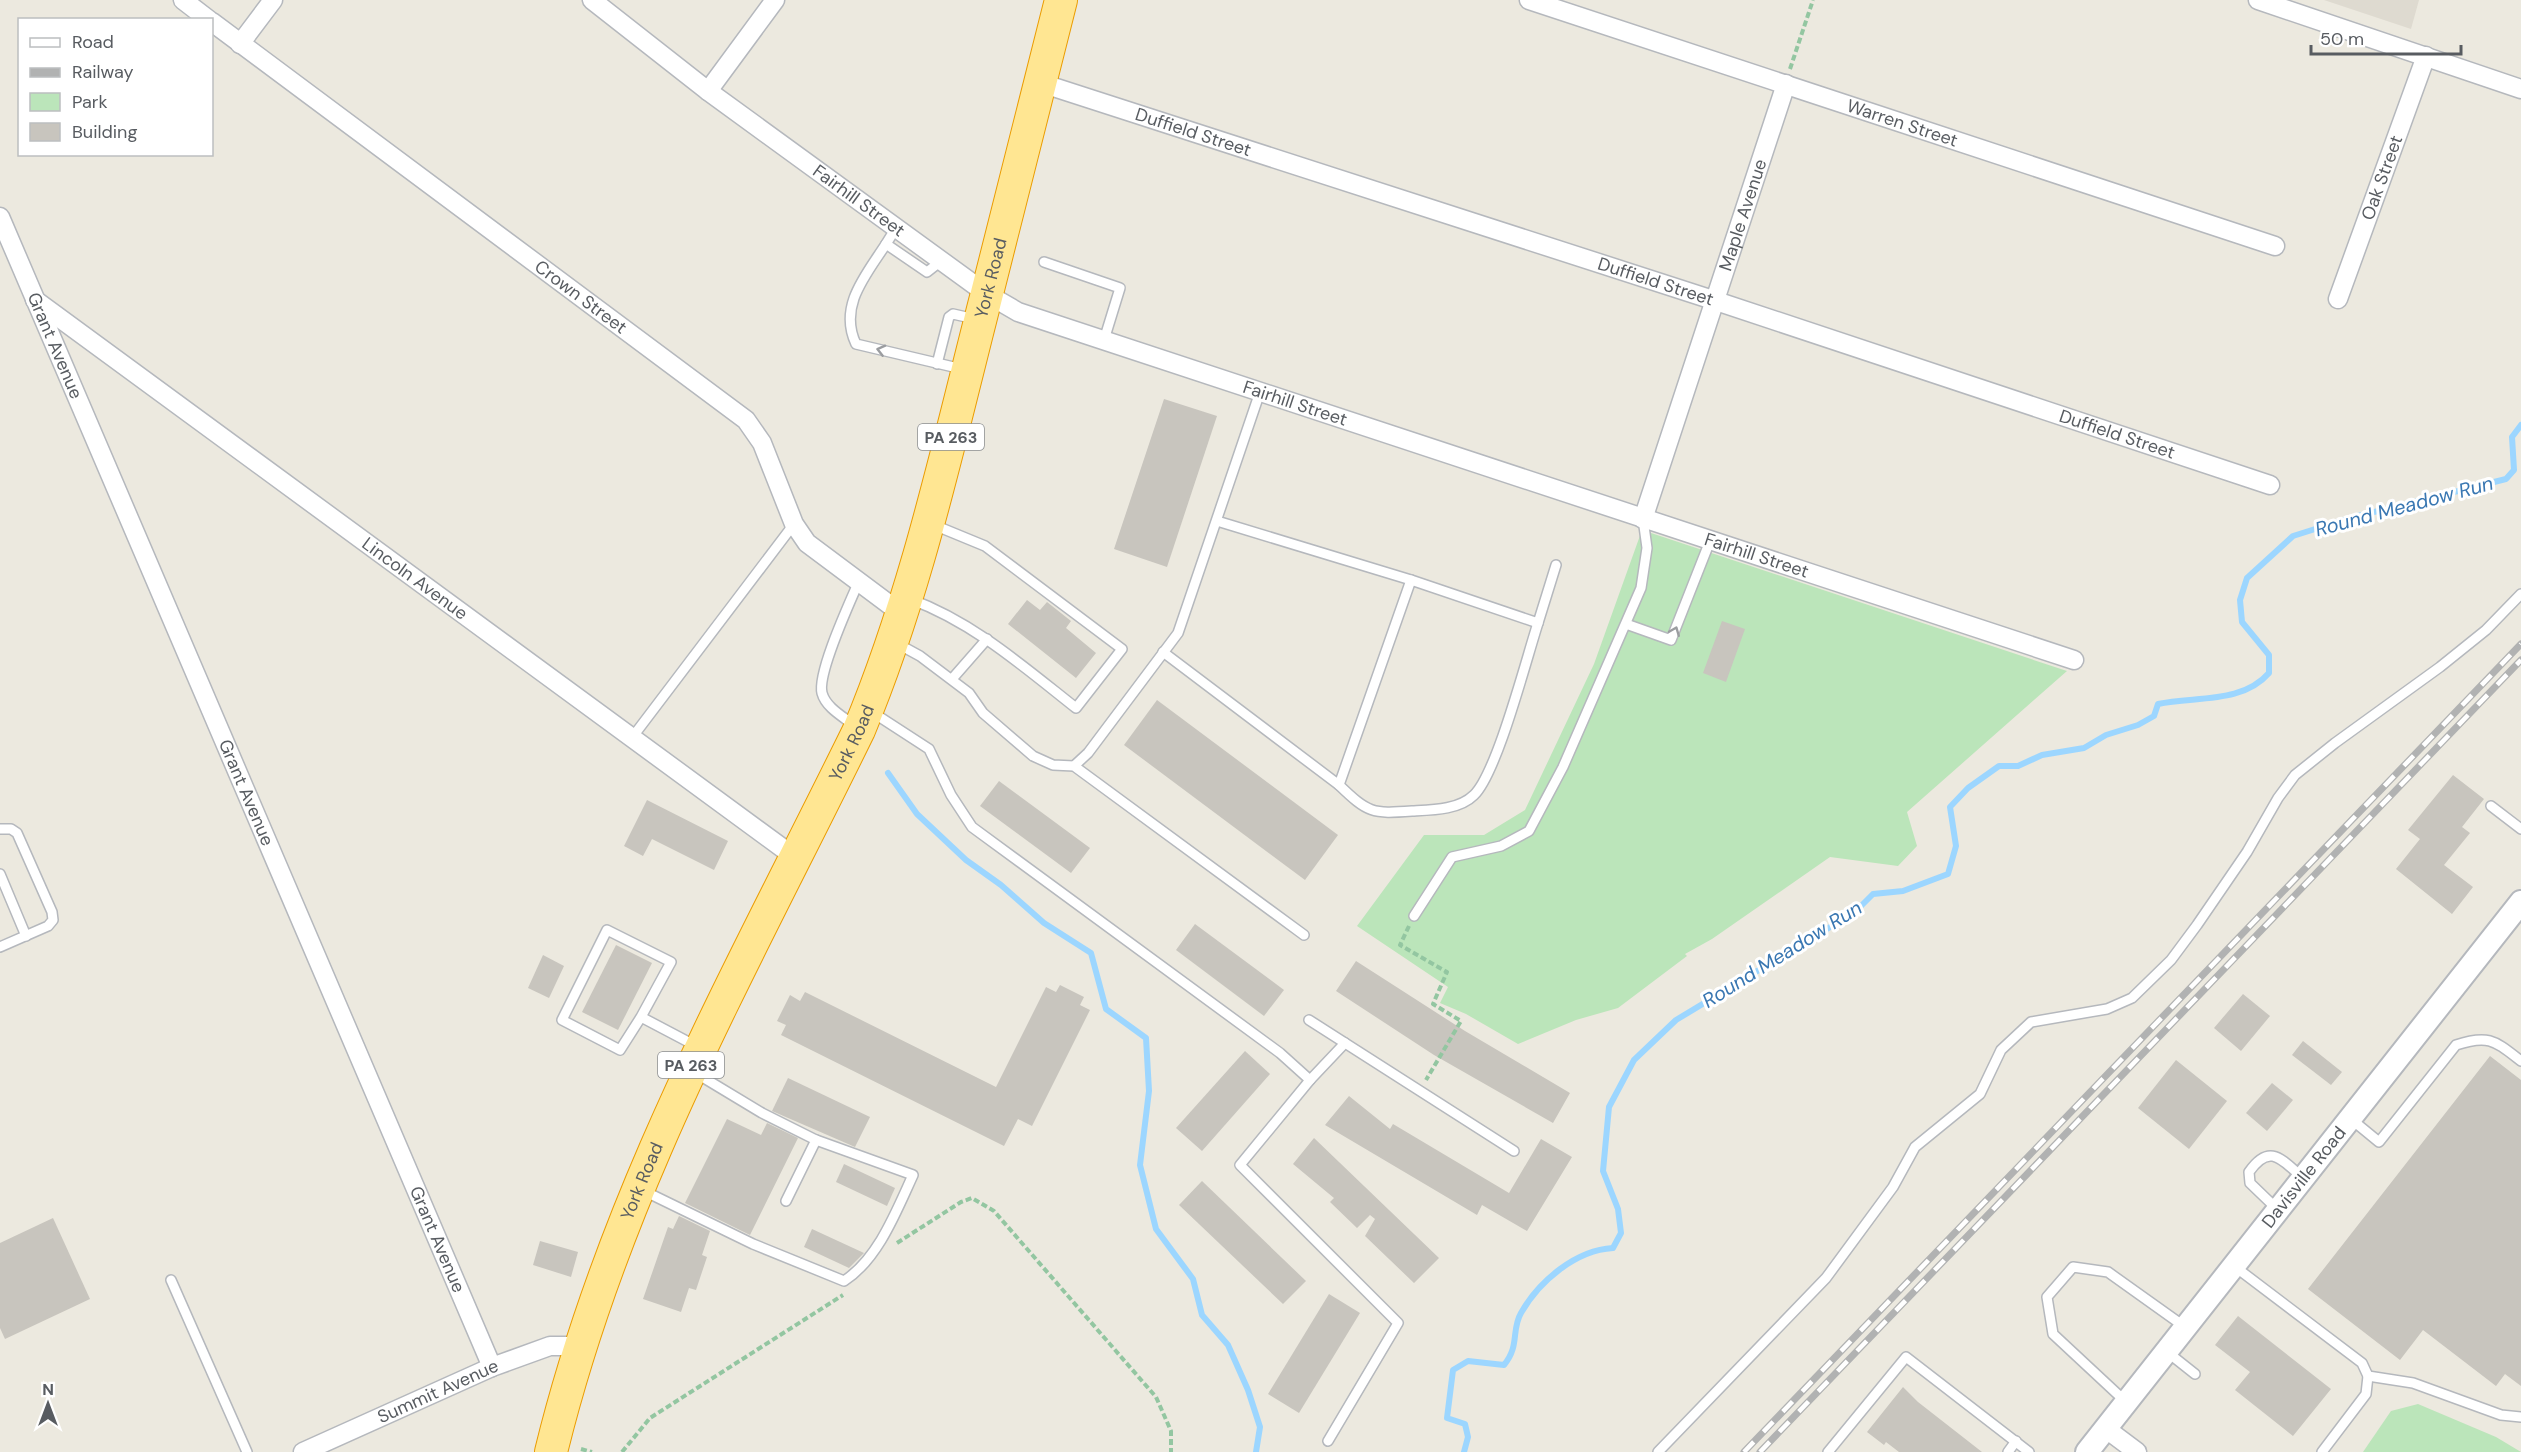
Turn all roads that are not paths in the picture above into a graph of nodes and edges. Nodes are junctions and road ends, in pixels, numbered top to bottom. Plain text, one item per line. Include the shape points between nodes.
1 (183, 0) edge
2 (273, 0) edge
3 (592, 0) edge
4 (775, 0) edge
5 (1061, 0) edge
6 (1529, 0) edge
7 (2258, 0) edge
8 (206, 18) edge
9 (213, 23) edge
10 (240, 44) junction
11 (2426, 56) junction
12 (1041, 83) junction
13 (1786, 84) junction
14 (2521, 89) edge
15 (708, 91) junction
16 (0, 217) edge
17 (896, 228) junction
18 (886, 244) junction
19 (2275, 246) dead end
20 (6, 253) edge
21 (941, 261) junction
22 (1044, 262) dead end
23 (34, 299) junction
24 (2338, 299) dead end
25 (1713, 300) junction
26 (983, 307) junction
27 (1104, 340) junction
28 (938, 364) junction
29 (968, 370) junction
30 (1260, 392) junction
31 (2270, 485) dead end
32 (1643, 519) junction
33 (1217, 520) junction
34 (929, 523) junction
35 (794, 524) junction
36 (1710, 541) junction
37 (1556, 565) dead end
38 (1410, 580) junction
39 (859, 581) junction
40 (2521, 594) edge
41 (901, 618) junction
42 (1538, 623) junction
43 (1626, 624) junction
44 (987, 639) junction
45 (1163, 652) junction
46 (2074, 660) dead end
47 (952, 679) junction
48 (863, 720) junction
49 (631, 739) junction
50 (1074, 766) junction
51 (1339, 785) junction
52 (2491, 806) dead end
53 (0, 829) edge
54 (2521, 829) edge
55 (796, 858) junction
56 (0, 874) edge
57 (2521, 902) edge
58 (1414, 916) road end
59 (1304, 934) dead end
60 (26, 936) junction
61 (0, 946) edge
62 (641, 1017) junction
63 (1309, 1020) dead end
64 (1346, 1043) junction
65 (694, 1059) junction
66 (2521, 1062) edge
67 (1310, 1080) junction
68 (2349, 1117) junction
69 (816, 1140) junction
70 (1514, 1151) dead end
71 (2303, 1178) junction
72 (637, 1188) junction
73 (786, 1201) dead end
74 (2278, 1210) junction
75 (2234, 1266) junction
76 (171, 1280) dead end
77 (2186, 1327) junction
78 (580, 1346) junction
79 (2166, 1351) junction
80 (492, 1367) junction
81 (2195, 1374) dead end
82 (2368, 1376) junction
83 (2126, 1402) junction
84 (2521, 1417) edge
85 (2105, 1428) junction
86 (1328, 1441) dead end
87 (2016, 1441) junction
88 (247, 1452) edge
89 (303, 1452) edge
90 (551, 1452) edge
91 (1658, 1452) edge
92 (1828, 1452) edge
93 (2008, 1452) edge
94 (2029, 1452) edge
95 (2087, 1452) edge
96 (2137, 1452) edge
97 (2322, 1452) edge

1 - 8 street, Crown Street
2 - 10 street
3 - 15 street, Fairhill Street
4 - 15 street
5 - 12 highway, York Road / PA 263
6 - 13 street, Warren Street
7 - 11 street
9 - 10 street, Crown Street
10 - 35 street, Crown Street via 746,420 762,443
11 - 14 street
11 - 24 street, Oak Street
12 - 25 street, Duffield Street
12 - 26 highway, York Road / PA 263
13 - 19 street, Warren Street
13 - 25 street, Maple Avenue
15 - 17 street, Fairhill Street
16 - 20 street, Grant Avenue
17 - 18 lane
17 - 21 street, Fairhill Street
18 - 21 lane via 927,272
28 -> 18 lane via 856,344 850,312 853,295
20 - 23 street, Grant Avenue
21 - 26 street, Fairhill Street
22 - 27 lane via 1120,288
23 - 49 street, Lincoln Avenue
23 - 80 street, Grant Avenue
25 - 31 street, Duffield Street
25 - 32 street, Maple Avenue
26 - 27 street, Fairhill Street via 1018,312
26 - 28 lane via 949,317
26 - 29 highway, York Road / PA 263
27 - 30 street, Fairhill Street
28 - 29 lane
29 - 34 highway, York Road / PA 263
30 - 32 street, Fairhill Street
30 - 33 lane
32 - 36 street, Fairhill Street
32 - 43 lane via 1647,548 1641,588
33 - 38 lane
33 - 45 lane via 1178,633
34 - 41 highway, York Road / PA 263
34 - 44 lane via 985,546 1122,649 1076,708
35 - 39 street, Crown Street via 807,543
35 - 49 lane
43 -> 36 lane via 1671,640
36 - 46 street, Fairhill Street
37 - 42 lane
38 - 42 lane
38 - 51 lane
39 - 41 street, Crown Street
39 - 48 lane via 822,675 822,692 830,706
40 - 91 lane via 2486,630 2440,667 2295,775 2197,925 2171,960 2132,998 2107,1009 2031,1022 2001,1050 1980,1094 1916,1147 1893,1187 1826,1278
41 - 44 lane via 935,608
41 - 47 lane
41 - 48 highway, York Road / PA 263
42 - 51 lane via 1491,768 1474,795 1462,803 1436,810 1373,812
43 - 58 lane via 1563,767 1529,831 1501,846 1452,857
44 - 47 lane
45 - 50 lane via 1088,753
45 - 51 lane
47 - 50 lane via 969,693 983,713 1033,756 1053,765
48 - 55 highway, York Road / PA 263
48 - 67 lane via 895,724 929,749 972,827 1280,1053
49 - 55 street, Lincoln Avenue
50 - 59 lane
52 - 54 lane
53 - 60 lane via 16,833 52,912 53,920 48,926
55 - 65 highway, York Road / PA 263
56 - 60 lane
57 - 68 street, Davisville Road
60 - 61 lane
62 - 62 lane via 671,962 607,930 562,1020 620,1050
62 - 65 lane
63 - 64 lane
64 - 67 lane
64 - 70 lane
65 - 69 lane via 762,1113
65 - 72 highway, York Road / PA 263
66 - 68 lane via 2495,1041 2481,1038 2456,1045 2379,1142
67 - 86 lane via 1240,1165 1398,1323
68 - 71 street, Davisville Road
69 - 72 lane via 913,1175 893,1218 860,1271 844,1281 753,1244
69 - 73 lane
71 - 74 street, Davisville Road
71 - 74 lane via 2274,1155 2256,1162 2249,1172 2250,1183
72 - 78 highway, York Road / PA 263
74 - 75 street, Davisville Road
75 - 77 street, Davisville Road
75 - 82 lane via 2361,1363
76 - 88 lane
77 - 79 street, Davisville Road
77 - 83 lane via 2108,1272 2073,1267 2047,1297 2053,1334
78 - 80 street, Summit Avenue via 550,1346
78 - 90 highway, York Road / PA 263
79 - 81 lane
79 - 83 street, Davisville Road
80 - 89 street, Summit Avenue
82 - 84 lane via 2413,1383 2500,1415
82 - 97 lane via 2366,1394
83 - 85 street, Davisville Road
85 - 95 street, Davisville Road
85 - 96 street
87 - 92 lane via 1906,1357
87 - 93 lane
87 - 94 lane

